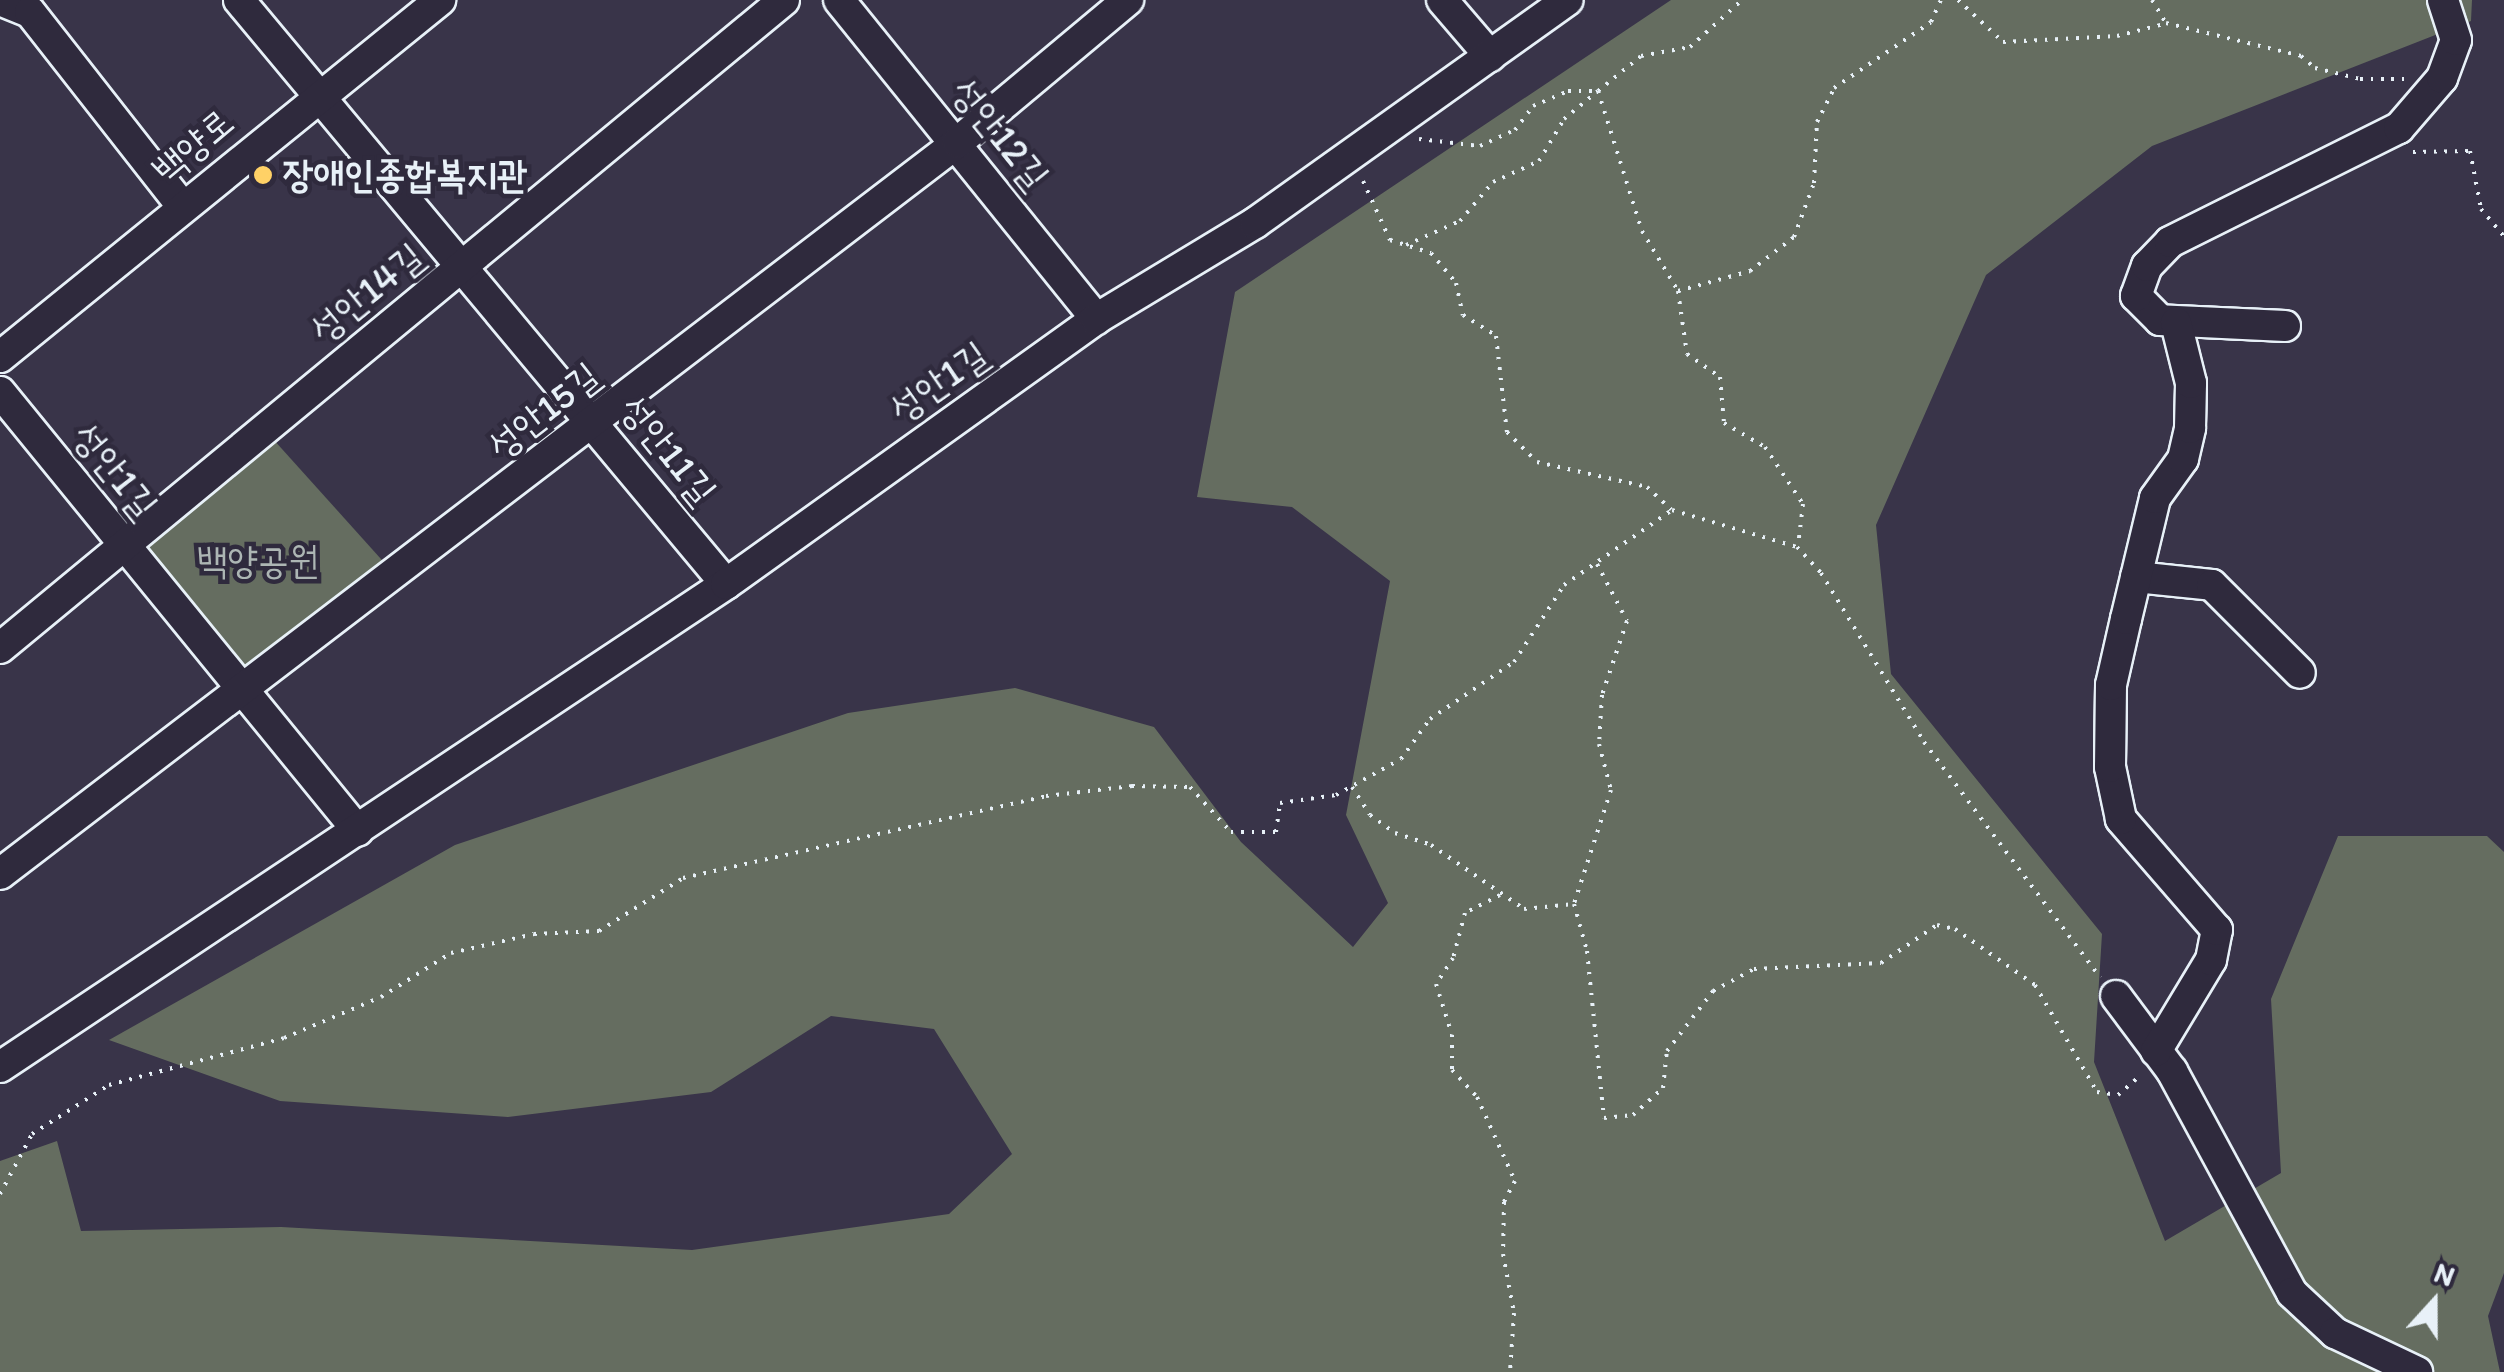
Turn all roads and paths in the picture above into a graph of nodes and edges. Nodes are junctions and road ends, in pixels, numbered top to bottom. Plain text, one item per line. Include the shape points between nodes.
1 (0, 0) edge
2 (238, 0) edge
3 (440, 0) edge
4 (784, 0) edge
5 (839, 0) edge
6 (1128, 0) edge
7 (1442, 0) edge
8 (1568, 0) edge
9 (1742, 0) edge
10 (1941, 0) edge
11 (1958, 0) edge
12 (2152, 0) edge
13 (2443, 0) edge
14 (2166, 23) junction
15 (1490, 56) junction
16 (2432, 90) junction
17 (1598, 91) junction
18 (318, 94) junction
19 (1417, 138) dead end
20 (958, 142) junction
21 (1362, 146) junction
22 (2398, 155) dead end
23 (183, 207) junction
24 (2504, 236) edge
25 (1406, 245) junction
26 (464, 265) junction
27 (1678, 291) junction
28 (1096, 320) junction
29 (2176, 322) junction
30 (2285, 326) dead end
31 (0, 357) edge
32 (0, 392) edge
33 (594, 423) junction
34 (1672, 510) junction
35 (122, 544) junction
36 (1798, 547) junction
37 (1597, 564) junction
38 (2136, 577) junction
39 (726, 584) junction
40 (0, 648) edge
41 (2300, 673) dead end
42 (244, 686) junction
43 (1351, 786) junction
44 (358, 832) junction
45 (0, 874) edge
46 (1500, 895) junction
47 (1574, 904) junction
48 (2116, 996) joint
49 (2158, 1054) junction
50 (2, 1063) edge
51 (0, 1194) edge
52 (1510, 1372) edge
53 (2417, 1372) edge

1 - 23 street via 30,12
2 - 18 street, 성안11길
3 - 18 street, 백양로
4 - 26 street, 성안14길
5 - 20 street, 성안12길
6 - 20 street, 성안15길
7 - 15 street
8 - 15 street, 성안1길
9 - 17 path via 1690,47 1640,56
10 - 27 path via 1931,22 1834,88 1817,122 1814,183 1794,237 1750,271
11 - 14 path via 2002,42 2117,36
12 - 14 path
13 - 16 street via 2456,40
14 - 16 path via 2301,56 2315,68 2360,79 2396,75
15 - 21 street, 성안1길
16 - 29 street via 2399,128 2170,242 2146,266 2136,296 2160,320
17 - 19 path via 1568,90 1533,106 1514,130 1480,146
17 - 25 path via 1564,119 1539,161 1492,182 1460,221
17 - 27 path via 1642,231
18 - 23 street, 백양로
18 - 26 street, 성안11길
20 - 28 street, 성안12길
20 - 33 street, 성안15길
21 - 25 path via 1362,191 1390,240
21 - 28 street, 성안1길 via 1256,222
22 - 24 path via 2434,147 2470,151 2481,210
23 - 31 street, 백양로
25 - 34 path via 1431,253 1456,283 1463,315 1496,336 1507,432 1538,462 1647,487
26 - 33 street, 성안11길
26 - 35 street, 성안14길
27 - 36 path via 1687,354 1720,378 1724,422 1765,447 1804,504
28 - 39 street, 성안1길
29 - 30 street
29 - 38 street via 2191,383 2190,428 2183,459 2155,498
32 - 35 street, 성안1길
33 - 39 street, 성안11길
33 - 42 street, 성안15길
34 - 36 path
34 - 37 path
35 - 40 street, 성안14길
35 - 42 street, 성안1길
36 - 48 path via 1821,573 1924,742
37 - 43 path via 1564,585 1514,662 1430,719 1401,759
37 - 47 path via 1627,620 1602,694 1599,744 1611,790
38 - 41 street via 2212,584
38 - 49 street via 2111,685 2110,767 2121,819 2217,930 2210,960
39 - 44 street, 성안1길
42 - 44 street, 성안1길
42 - 45 street, 성안15길
43 - 46 path via 1370,815 1447,854
43 - 51 path via 1336,795 1280,803 1276,832 1231,832 1190,787 1132,786 1046,796 683,878 599,931 534,934 451,953 381,997 284,1038 109,1085 32,1134
44 - 50 street, 성안1길
46 - 47 path via 1524,909
46 - 52 path via 1464,912 1453,958 1436,984 1452,1035 1452,1070 1476,1097 1515,1180 1504,1202 1503,1254 1514,1313
47 - 49 path via 1586,951 1604,1118 1633,1115 1663,1088 1666,1051 1713,991 1754,969 1881,964 1937,925 1955,929 2035,985 2098,1092 2118,1095
48 - 49 street
49 - 53 street via 2292,1293 2335,1334

